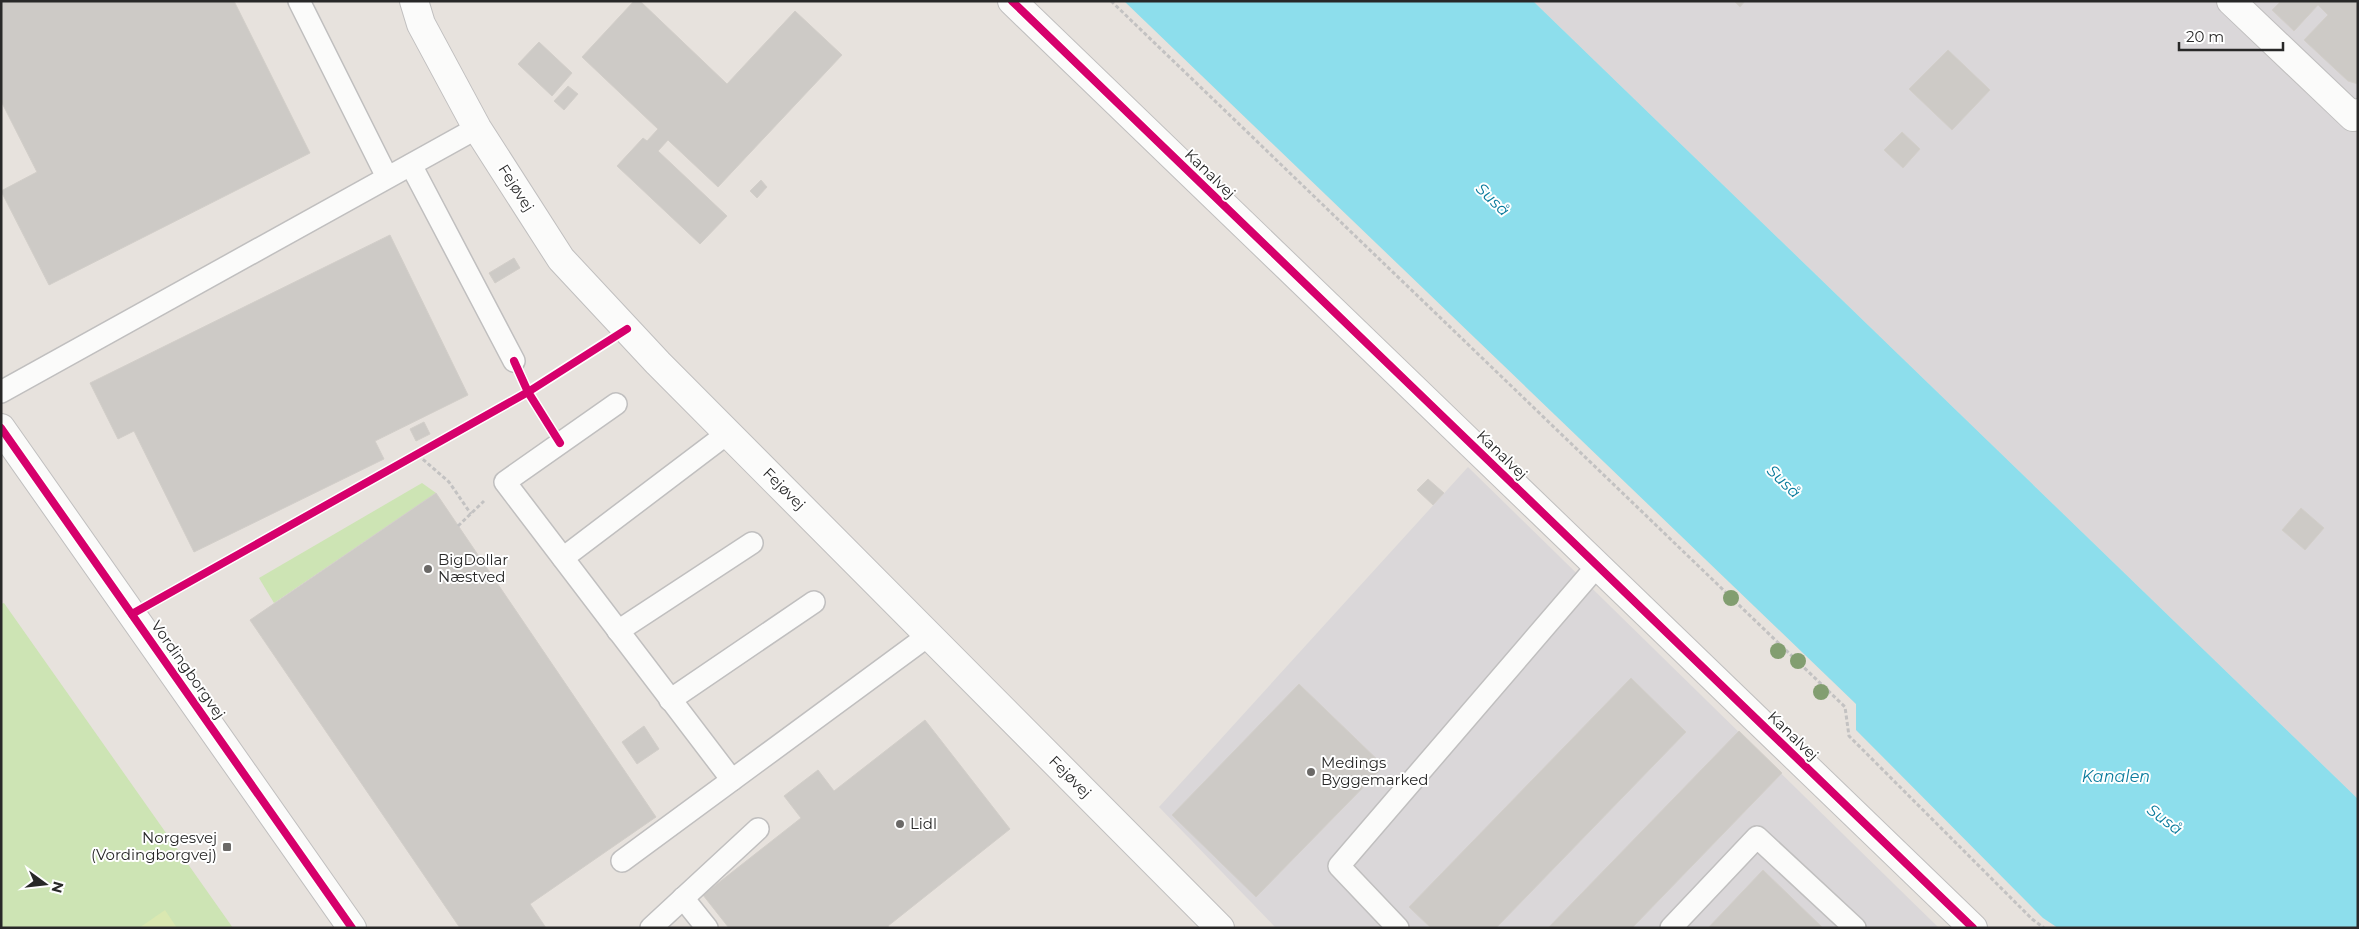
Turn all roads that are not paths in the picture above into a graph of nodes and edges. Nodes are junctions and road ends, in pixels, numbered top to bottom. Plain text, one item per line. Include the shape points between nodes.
1 (299, 1) edge
2 (414, 1) edge
3 (1012, 1) edge
4 (2239, 4) edge
5 (2358, 113) edge
6 (477, 128) junction
7 (411, 164) junction
8 (386, 178) junction
9 (514, 361) dead end
10 (1, 392) edge
11 (616, 404) dead end
12 (1, 428) edge
13 (728, 433) junction
14 (752, 543) dead end
15 (562, 558) junction
16 (1597, 566) junction
17 (814, 602) dead end
18 (618, 630) junction
19 (929, 635) junction
20 (670, 700) junction
21 (732, 780) junction
22 (758, 829) dead end
23 (622, 861) dead end
24 (683, 898) junction
25 (352, 928) edge
26 (651, 928) edge
27 (707, 928) edge
28 (1220, 928) edge
29 (1398, 928) edge
30 (1671, 928) edge
31 (1855, 928) edge
32 (1973, 928) edge

1 - 8 lane
2 - 6 street, Fejøvej via 421,24
3 - 16 street, Kanalvej
4 - 5 street via 2353,117
6 - 7 lane
6 - 13 street, Fejøvej via 561,259
7 - 8 lane
7 - 9 lane
8 - 10 lane
11 - 15 lane via 505,482
12 - 25 street, Vordingborgvej
13 - 15 lane
13 - 19 street, Fejøvej
14 - 18 lane
15 - 18 lane
16 - 29 lane via 1339,866
16 - 32 street, Kanalvej
17 - 20 lane
18 - 20 lane
19 - 21 lane
19 - 28 street, Fejøvej
20 - 21 lane
21 - 23 lane
22 - 24 lane
24 - 26 lane
24 - 27 lane
30 - 31 lane via 1757,837

